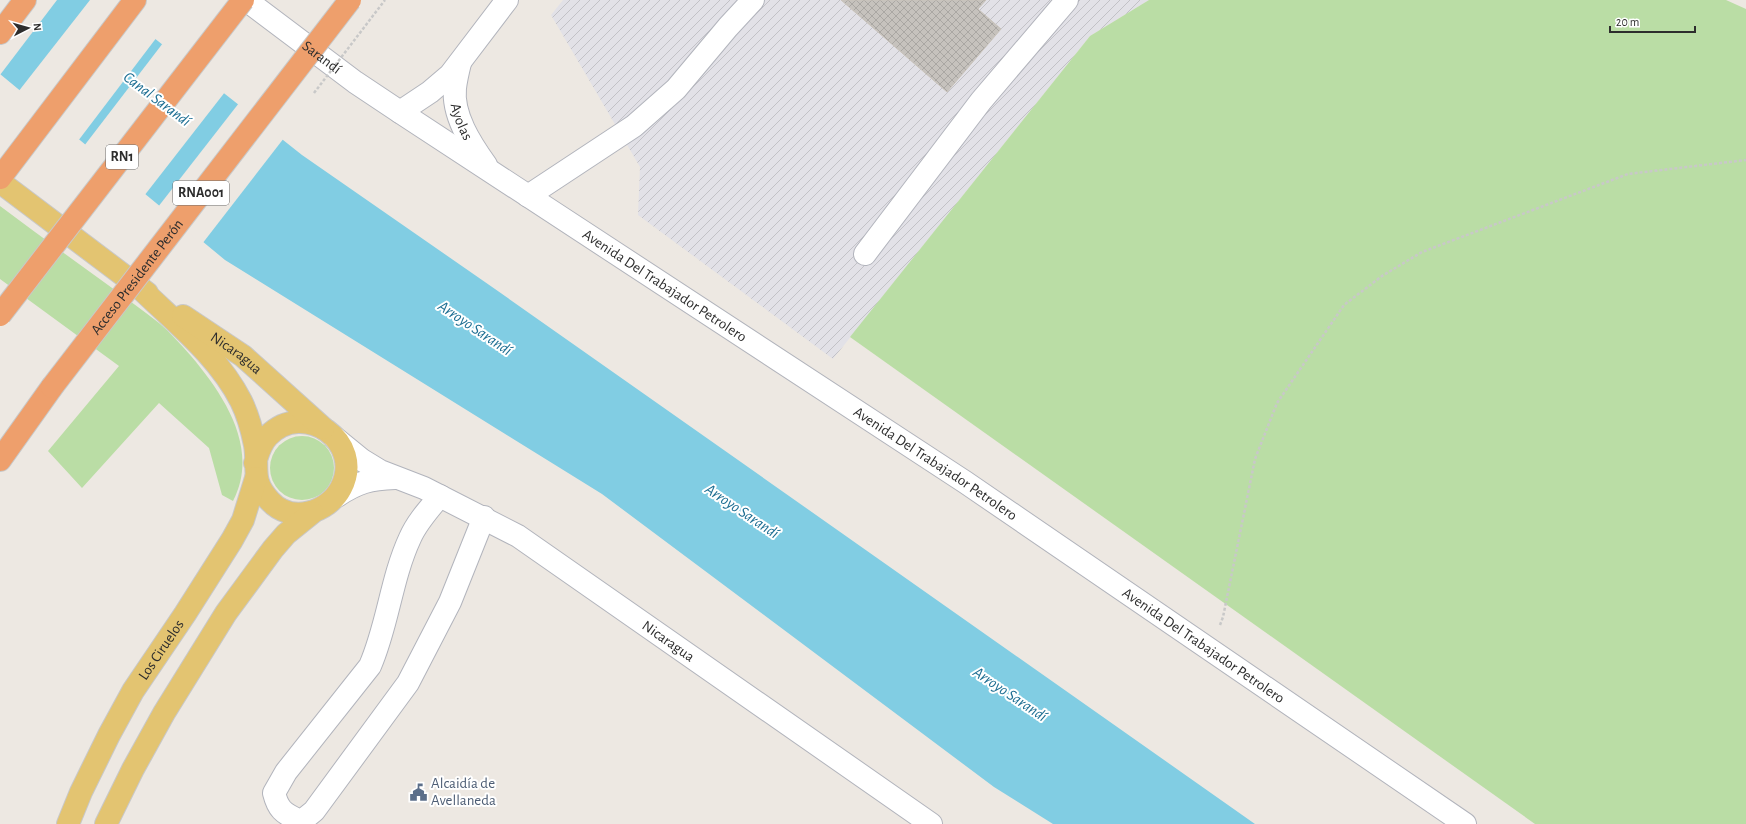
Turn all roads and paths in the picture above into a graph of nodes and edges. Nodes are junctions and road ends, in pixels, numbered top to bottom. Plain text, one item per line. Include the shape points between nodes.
1 (25, 0) edge
2 (135, 0) edge
3 (245, 0) edge
4 (350, 0) edge
5 (507, 0) edge
6 (753, 0) edge
7 (1067, 0) edge
8 (0, 33) edge
9 (460, 63) junction
10 (400, 112) junction
11 (1746, 160) edge
12 (491, 173) junction
13 (0, 178) edge
14 (0, 182) edge
15 (528, 196) junction
16 (865, 254) dead end
17 (141, 289) junction
18 (0, 315) edge
19 (329, 433) junction
20 (0, 460) edge
21 (256, 471) junction
22 (395, 478) junction
23 (337, 496) junction
24 (440, 496) junction
25 (312, 512) junction
26 (484, 517) junction
27 (1210, 649) junction
28 (68, 824) edge
29 (106, 824) edge
30 (931, 824) edge
31 (1464, 824) edge

1 - 8 highway
2 - 13 highway
3 - 10 street, Sarandí via 355,82
3 - 18 highway, RN1, bridge
4 - 20 highway, Acceso Presidente Perón / RNA001, bridge via 52,387
5 - 9 street, Ayolas
6 - 15 street via 676,89 634,126
7 - 16 street via 981,101
9 - 10 street, Ayolas via 430,92
9 - 12 street, Ayolas via 455,89 458,115
10 - 12 street, Avenida Del Trabajador Petrolero
11 - 27 path via 1628,174 1422,252 1382,276 1344,305 1276,402 1255,459 1223,617
12 - 15 street, Avenida Del Trabajador Petrolero
14 - 17 main road, Nicaragua
15 - 27 street, Avenida Del Trabajador Petrolero via 965,482
17 - 19 main road, Nicaragua via 243,356
17 - 21 main road, Nicaragua via 208,353 241,401 250,422 255,446
19 - 21 main road via 308,423 293,422 278,428 267,437 259,449
19 - 22 street, Nicaragua via 362,460
19 - 23 main road via 344,451 344,483
21 - 25 main road via 262,491 271,502 283,510 297,514
21 - 28 main road, Los Ciruelos via 244,520 133,691 105,742
22 - 23 street, Nicaragua via 376,478 361,482
22 - 24 street, Nicaragua
23 - 25 main road via 324,507
24 - 26 street, Nicaragua
24 - 26 street via 410,538 370,666 286,772 274,793 277,806 287,815 298,820 304,819 314,811 408,683 450,602
25 - 29 main road via 273,549 226,613 164,713
26 - 30 street, Nicaragua via 570,571
27 - 31 street, Avenida Del Trabajador Petrolero

